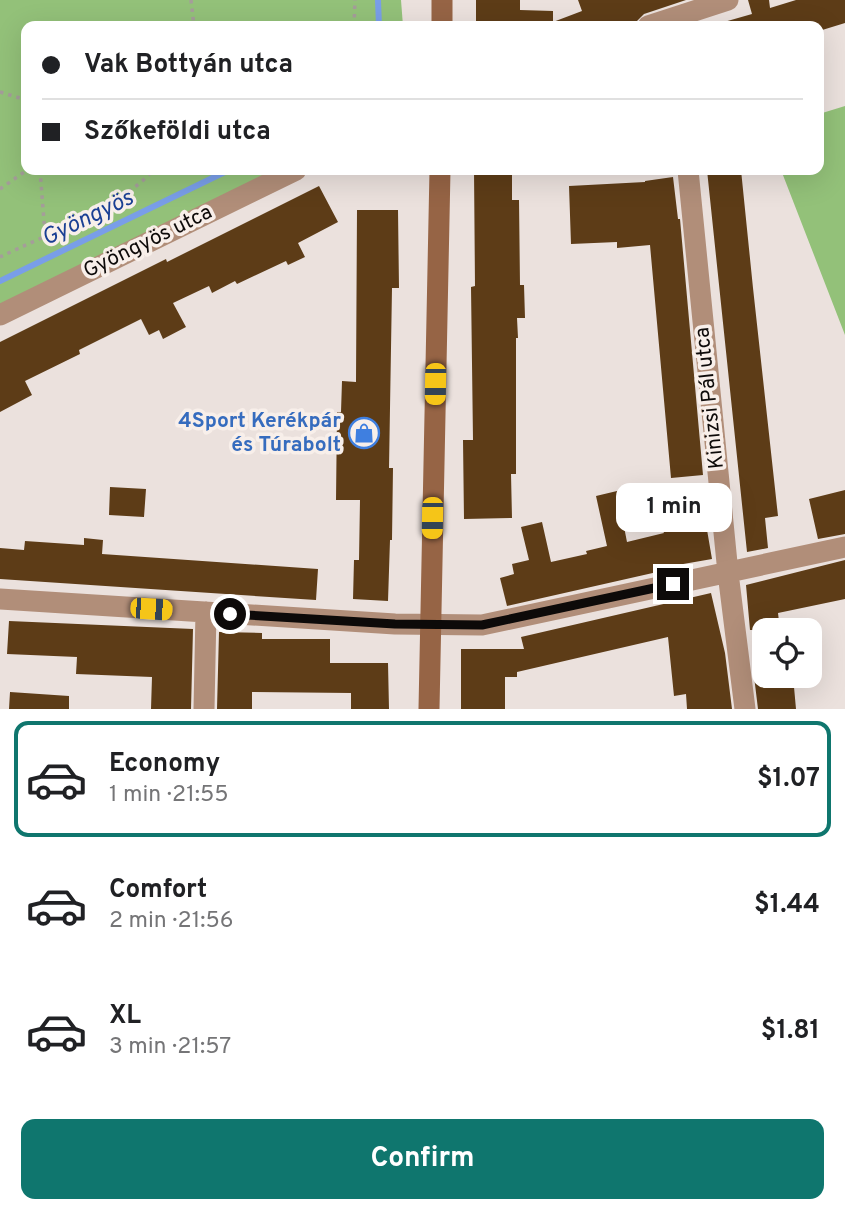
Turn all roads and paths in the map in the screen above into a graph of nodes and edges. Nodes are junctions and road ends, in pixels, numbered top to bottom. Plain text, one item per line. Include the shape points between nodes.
1 (191, 0) edge
2 (355, 0) edge
3 (442, 0) edge
4 (728, 0) edge
5 (673, 14) edge
6 (193, 21) edge
7 (354, 21) edge
8 (442, 21) edge
9 (0, 92) edge
10 (21, 98) edge
11 (21, 174) edge
12 (40, 175) edge
13 (149, 175) edge
14 (286, 175) edge
15 (440, 175) edge
16 (688, 175) edge
17 (0, 189) edge
18 (45, 235) junction
19 (0, 257) edge
20 (0, 315) edge
21 (845, 547) edge
22 (728, 573) junction
23 (0, 599) edge
24 (206, 612) junction
25 (430, 625) junction
26 (204, 709) edge
27 (429, 709) edge
28 (745, 709) edge

1 - 6 path
2 - 7 path
3 - 8 street
4 - 5 street
9 - 10 path
11 - 17 path
12 - 18 path
13 - 18 path via 119,199
14 - 20 street, Gyöngyös utca
15 - 25 street
16 - 22 street, Kinizsi Pál utca
18 - 19 path
21 - 22 street
22 - 25 street via 482,625
22 - 28 street, Kinizsi Pál utca
23 - 24 street
24 - 25 street
24 - 26 street
25 - 27 street

